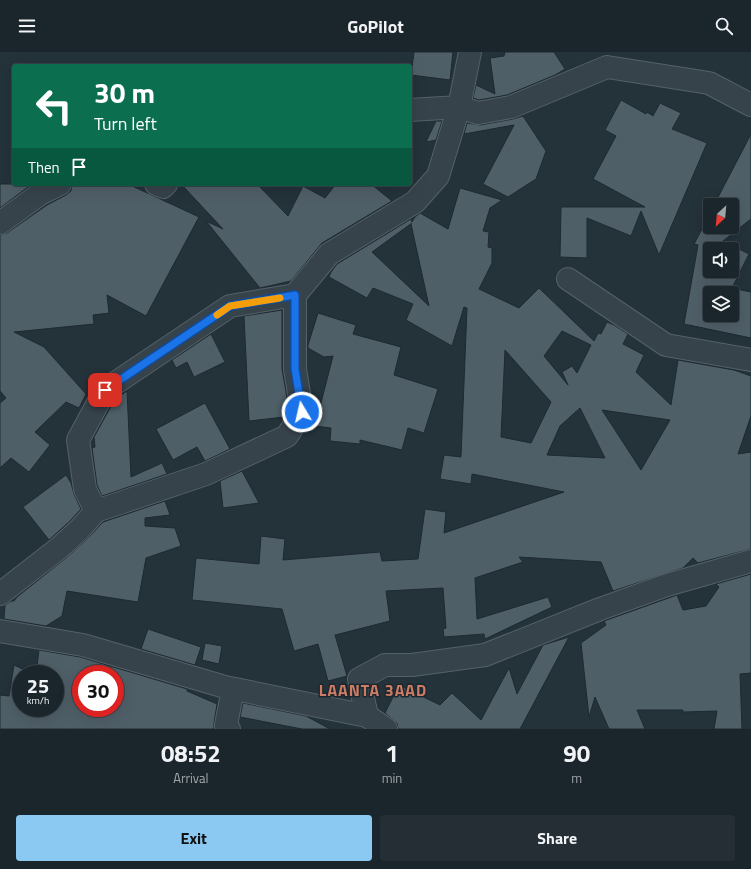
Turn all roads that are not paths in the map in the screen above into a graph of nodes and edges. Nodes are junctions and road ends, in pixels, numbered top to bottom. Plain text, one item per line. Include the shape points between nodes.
1 (470, 52) edge
2 (751, 105) edge
3 (459, 107) junction
4 (412, 110) edge
5 (56, 186) edge
6 (0, 223) edge
7 (568, 278) dead end
8 (295, 295) junction
9 (751, 360) edge
10 (96, 511) junction
11 (751, 562) edge
12 (0, 594) edge
13 (0, 631) edge
14 (233, 689) junction
15 (367, 716) junction
16 (229, 729) edge
17 (386, 729) edge

1 - 3 street
2 - 3 street via 709,83 607,67 511,107 478,113
3 - 4 street
3 - 8 street via 438,176 415,202 329,254
5 - 6 street via 40,194
7 - 9 street via 666,345
8 - 10 street via 230,306 105,390 78,440 85,489
8 - 10 street via 295,369 302,412 287,436 206,474
10 - 12 street via 59,548
11 - 15 street via 667,585 485,655 412,665 385,665 358,679
13 - 14 street via 82,645
14 - 15 street
14 - 16 street via 226,724
15 - 17 street

